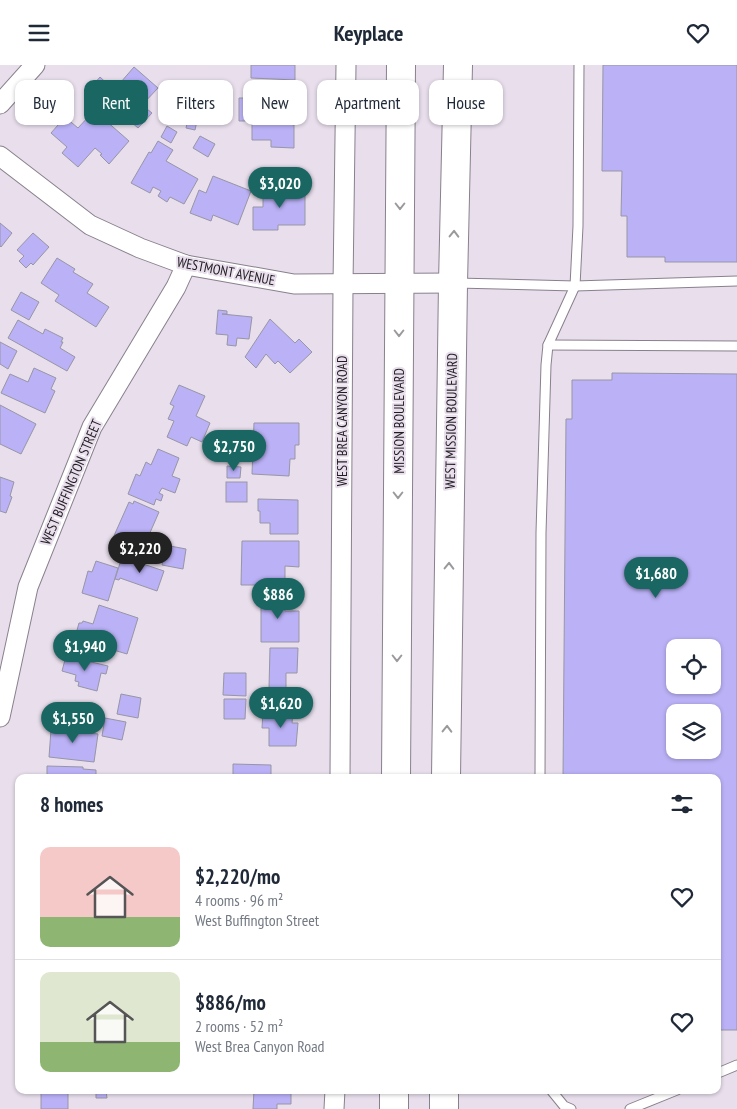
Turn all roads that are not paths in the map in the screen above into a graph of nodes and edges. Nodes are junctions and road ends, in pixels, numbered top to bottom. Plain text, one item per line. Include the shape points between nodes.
1 (35, 65) edge
2 (346, 65) edge
3 (401, 65) edge
4 (458, 65) edge
5 (580, 65) edge
6 (0, 104) edge
7 (0, 156) edge
8 (186, 265) junction
9 (737, 281) edge
10 (453, 283) junction
11 (400, 284) junction
12 (343, 285) junction
13 (575, 286) junction
14 (548, 345) junction
15 (737, 346) edge
16 (0, 717) edge
17 (340, 774) edge
18 (396, 774) edge
19 (446, 774) edge
20 (540, 774) edge
21 (737, 1065) edge
22 (721, 1072) edge
23 (335, 1094) edge
24 (394, 1094) edge
25 (444, 1094) edge
26 (554, 1094) edge
27 (667, 1094) edge
28 (334, 1109) edge
29 (394, 1109) edge
30 (444, 1109) edge
31 (571, 1109) edge
32 (630, 1109) edge

1 - 6 street
2 - 12 street, WEST BREA CANYON ROAD
3 -> 11 main road, MISSION BOULEVARD
10 -> 4 main road, WEST MISSION BOULEVARD
5 - 13 lane
7 - 8 street, WESTMONT AVENUE via 90,225
8 - 12 street, WESTMONT AVENUE via 294,284
8 - 16 street, WEST BUFFINGTON STREET via 92,427 28,587
9 - 13 lane
10 - 11 street, WESTMONT AVENUE
10 - 13 lane
19 -> 10 main road, WEST MISSION BOULEVARD
11 - 12 street, WESTMONT AVENUE
11 -> 18 main road, MISSION BOULEVARD
12 - 17 street, WEST BREA CANYON ROAD
13 - 14 lane
14 - 15 lane
14 - 20 lane via 542,533
21 - 22 lane
23 - 28 street
24 - 29 main road
25 - 30 main road
26 - 31 lane
27 - 32 lane

